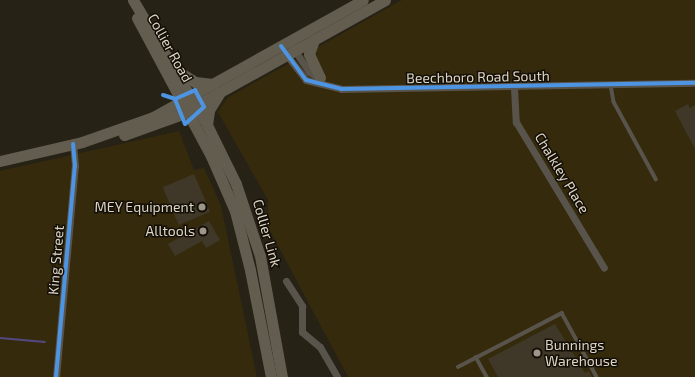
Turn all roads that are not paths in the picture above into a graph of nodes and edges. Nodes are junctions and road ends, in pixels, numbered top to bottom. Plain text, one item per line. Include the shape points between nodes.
1 (127, 0) edge
2 (134, 0) edge
3 (363, 0) edge
4 (385, 0) edge
5 (360, 14) junction
6 (336, 15) junction
7 (314, 40) junction
8 (288, 49) junction
9 (176, 70) junction
10 (322, 82) junction
11 (695, 83) edge
12 (173, 84) junction
13 (612, 85) junction
14 (514, 88) junction
15 (216, 89) junction
16 (189, 104) junction
17 (160, 114) junction
18 (207, 125) junction
19 (78, 143) junction
20 (0, 161) edge
21 (656, 179) dead end
22 (604, 268) dead end
23 (286, 280) dead end
24 (476, 357) junction
25 (458, 367) dead end
26 (56, 377) edge
27 (271, 377) edge
28 (282, 377) edge
29 (337, 377) edge
30 (487, 377) edge
31 (597, 377) edge

1 - 12 main road, Collier Road
2 - 9 main road, Collier Road
3 - 6 main road
4 - 5 main road
5 - 6 main road via 355,11
5 - 7 main road
6 - 8 main road
7 - 8 main road
7 - 10 main road via 309,54
8 - 10 street, Beechboro Road South
8 - 15 main road
9 - 15 main road via 195,82
9 - 16 main road, Collier Road
10 - 14 street, Beechboro Road South via 349,89
11 - 13 street, Beechboro Road South
12 - 16 main road, Collier Road
12 - 17 main road via 170,99
13 - 14 street, Beechboro Road South
13 - 21 lane via 611,97
14 - 22 street, Chalkley Place via 516,122
15 - 16 main road
15 - 18 main road
16 - 17 main road
16 - 18 main road, Collier Link
16 - 19 main road via 146,129
16 - 27 main road, Collier Link via 235,211
17 - 19 main road
18 - 28 main road, Collier Link via 236,184 253,232
19 - 20 main road
19 - 26 street, King Street
23 - 29 street via 302,306 302,332 320,347
24 - 25 lane
24 - 30 lane
24 - 31 lane via 562,313

